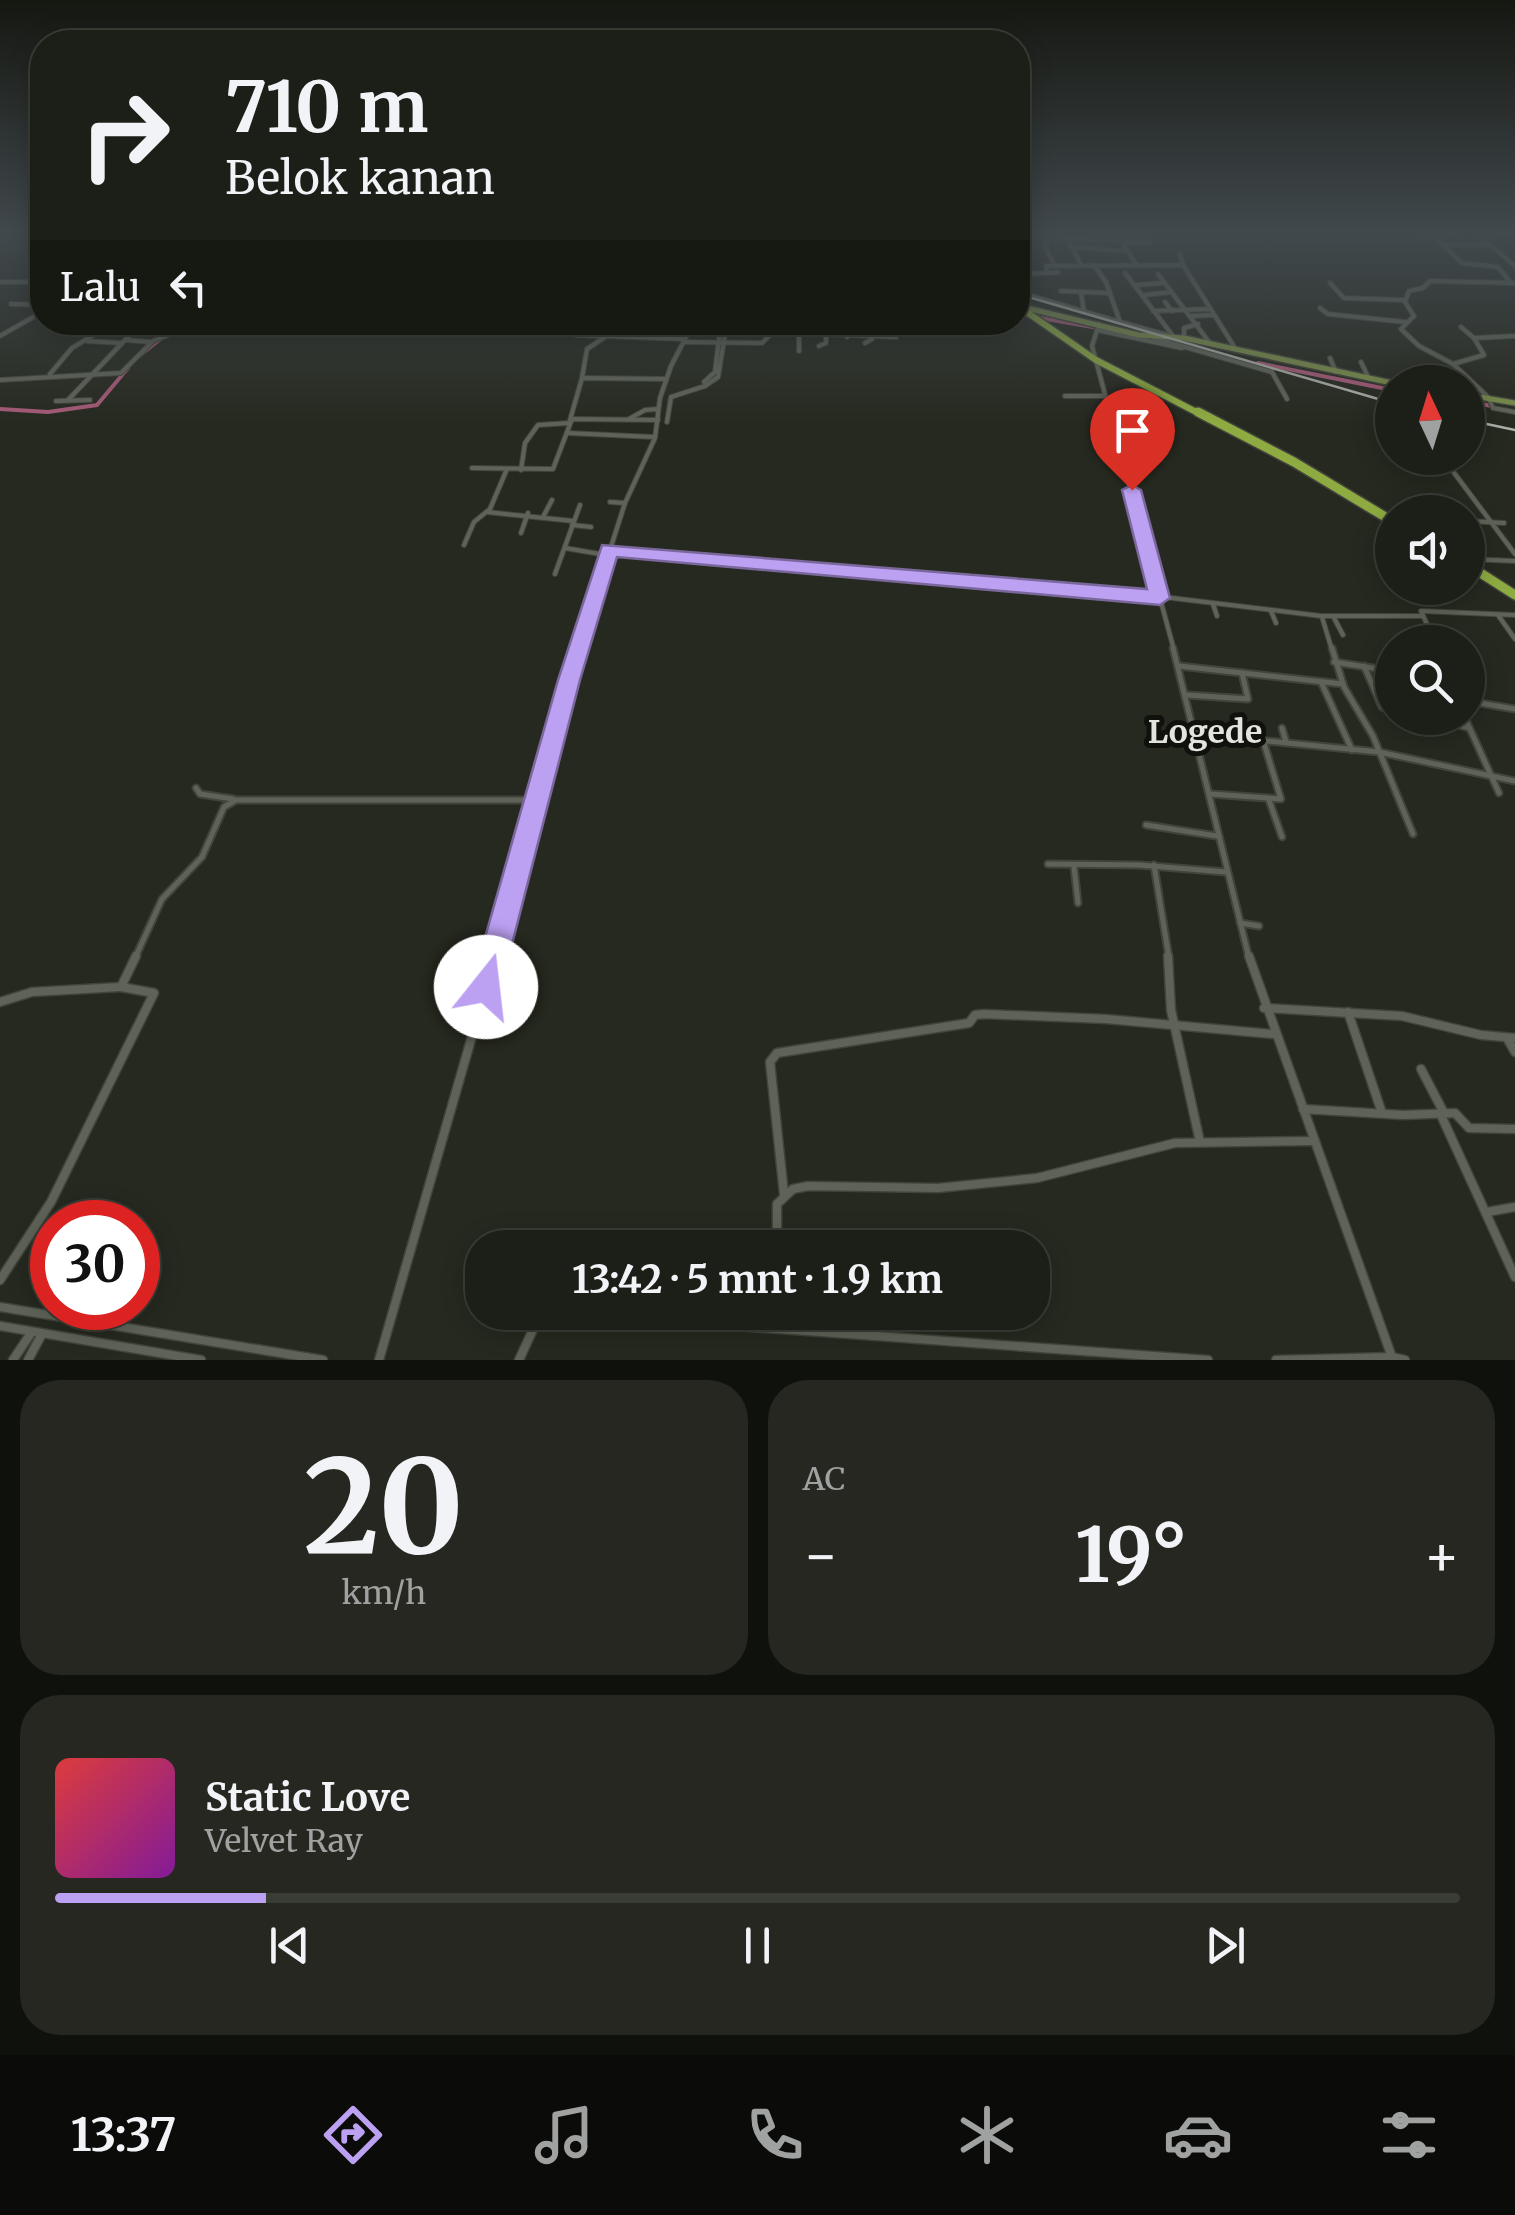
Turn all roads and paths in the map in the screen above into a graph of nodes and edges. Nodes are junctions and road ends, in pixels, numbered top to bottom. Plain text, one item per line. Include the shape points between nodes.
1 (1037, 297) edge
2 (1058, 297) edge
3 (1082, 297) edge
4 (1110, 297) edge
5 (1145, 297) edge
6 (1176, 297) edge
7 (1202, 297) edge
8 (1344, 297) edge
9 (1405, 300) joint
10 (1053, 302) junction
11 (1165, 302) dead end
12 (11, 304) dead end
13 (30, 308) edge
14 (1320, 308) dead end
15 (1209, 309) junction
16 (1030, 310) edge
17 (1172, 310) junction
18 (1186, 310) junction
19 (1154, 311) junction
20 (1084, 312) junction
21 (1030, 315) edge
22 (1213, 315) junction
23 (1191, 316) junction
24 (30, 318) edge
25 (1120, 322) junction
26 (1406, 322) junction
27 (1198, 324) junction
28 (1098, 327) junction
29 (1460, 328) dead end
30 (93, 335) edge
31 (131, 335) edge
32 (162, 335) edge
33 (574, 335) dead end
34 (686, 335) edge
35 (722, 335) edge
36 (770, 335) edge
37 (798, 335) edge
38 (812, 335) edge
39 (896, 335) edge
40 (0, 336) edge
41 (605, 336) junction
42 (826, 336) junction
43 (1146, 336) junction
44 (1170, 336) junction
45 (1515, 336) edge
46 (848, 337) joint
47 (872, 337) junction
48 (1184, 338) junction
49 (1474, 338) junction
50 (74, 340) dead end
51 (683, 340) junction
52 (83, 341) junction
53 (124, 342) junction
54 (152, 342) junction
55 (1209, 342) junction
56 (865, 343) dead end
57 (721, 344) junction
58 (1187, 348) junction
59 (1235, 348) junction
60 (799, 351) dead end
61 (820, 353) dead end
62 (1330, 358) dead end
63 (1096, 360) junction
64 (1361, 362) dead end
65 (1453, 364) junction
66 (1336, 372) junction
67 (92, 374) junction
68 (49, 375) junction
69 (582, 378) junction
70 (1369, 378) junction
71 (1375, 379) edge
72 (0, 380) edge
73 (666, 380) junction
74 (1065, 396) dead end
75 (1105, 396) junction
76 (665, 398) junction
77 (1286, 398) dead end
78 (68, 400) junction
79 (90, 400) dead end
80 (1485, 400) edge
81 (56, 401) dead end
82 (1491, 402) junction
83 (1515, 403) edge
84 (658, 409) junction
85 (1515, 412) edge
86 (629, 419) junction
87 (658, 420) junction
88 (570, 422) junction
89 (666, 422) dead end
90 (567, 433) junction
91 (655, 438) junction
92 (472, 468) dead end
93 (506, 470) junction
94 (520, 470) junction
95 (1455, 475) edge
96 (552, 500) dead end
97 (610, 502) dead end
98 (625, 503) junction
99 (580, 505) dead end
100 (1375, 510) edge
101 (487, 512) junction
102 (528, 513) junction
103 (544, 515) junction
104 (1485, 521) edge
105 (1488, 521) junction
106 (1504, 522) dead end
107 (572, 523) junction
108 (591, 526) dead end
109 (521, 533) dead end
110 (464, 545) dead end
111 (565, 548) junction
112 (608, 552) junction
113 (1515, 554) edge
114 (1485, 562) edge
115 (1515, 562) edge
116 (554, 574) dead end
117 (1485, 574) edge
118 (1515, 595) edge
119 (1160, 598) junction
120 (1213, 604) junction
121 (1271, 611) junction
122 (1498, 615) junction
123 (1515, 615) edge
124 (1217, 616) dead end
125 (1321, 616) junction
126 (1334, 616) junction
127 (1422, 616) junction
128 (1276, 623) dead end
129 (1427, 625) edge
130 (1343, 635) dead end
131 (1515, 639) edge
132 (1334, 662) junction
133 (1179, 666) junction
134 (1364, 666) junction
135 (1375, 668) edge
136 (1242, 673) junction
137 (1322, 682) junction
138 (1372, 682) junction
139 (1375, 682) edge
140 (1342, 684) junction
141 (1375, 689) edge
142 (1186, 695) junction
143 (1485, 703) edge
144 (1515, 709) edge
145 (1282, 728) dead end
146 (1196, 734) junction
147 (1473, 735) edge
148 (1263, 740) junction
149 (1286, 742) junction
150 (1352, 750) junction
151 (1379, 752) junction
152 (1490, 774) junction
153 (1515, 780) edge
154 (196, 788) dead end
155 (1499, 793) dead end
156 (1210, 794) junction
157 (236, 800) junction
158 (540, 800) junction
159 (1269, 800) junction
160 (1146, 825) dead end
161 (1413, 834) dead end
162 (1218, 836) junction
163 (1282, 837) dead end
164 (1048, 864) dead end
165 (1074, 865) junction
166 (1154, 866) junction
167 (1226, 872) junction
168 (1078, 903) dead end
169 (1240, 924) junction
170 (1260, 926) dead end
171 (121, 987) junction
172 (0, 1002) edge
173 (1264, 1008) junction
174 (1348, 1012) junction
175 (1174, 1026) junction
176 (1273, 1034) junction
177 (1511, 1038) edge
178 (1515, 1052) edge
179 (1421, 1069) dead end
180 (1303, 1109) junction
181 (1442, 1113) junction
182 (1382, 1114) junction
183 (1515, 1129) edge
184 (1314, 1141) junction
185 (1200, 1142) junction
186 (784, 1194) junction
187 (1515, 1207) edge
188 (1487, 1212) junction
189 (777, 1230) edge
190 (1515, 1277) edge
191 (0, 1280) edge
192 (0, 1307) edge
193 (0, 1326) edge
194 (532, 1330) edge
195 (803, 1330) edge
196 (37, 1333) junction
197 (1392, 1358) edge
198 (13, 1360) edge
199 (28, 1360) edge
200 (200, 1360) edge
201 (324, 1360) edge
202 (380, 1360) edge
203 (519, 1360) edge
204 (1208, 1360) edge
205 (1276, 1360) edge
206 (1405, 1360) edge

1 - 10 street
2 - 10 street
3 - 20 street
4 - 25 street
5 - 19 street
6 - 18 street
7 - 15 street
8 - 9 street
9 - 26 street via 1414,316
10 - 20 street
11 - 17 street
12 - 13 street
14 - 26 street
15 - 18 street
15 - 22 street
16 - 28 main road
17 - 18 street
17 - 19 street
18 - 23 street
19 - 44 street
20 - 25 street
21 - 63 highway
22 - 23 street
22 - 59 street
23 - 27 street
24 - 40 street
25 - 44 street
26 - 65 street via 1401,329 1412,340
27 - 48 street via 1186,326
27 - 55 street
28 - 43 main road
28 - 58 street
28 - 63 street
29 - 49 street
30 - 52 street
31 - 53 street
32 - 54 street
33 - 41 street
34 - 51 street
35 - 57 street
36 - 57 street via 766,343
37 - 60 street
38 - 42 street
39 - 47 street
41 - 51 street
41 - 69 street via 587,349
42 - 46 street
42 - 61 street
43 - 44 main road
43 - 58 street
44 - 48 main road
45 - 49 street
46 - 47 street
47 - 56 street
48 - 55 main road
49 - 65 street via 1485,353
50 - 52 street
51 - 57 street
51 - 73 street
52 - 53 street
52 - 68 street
53 - 54 street
53 - 67 street
54 - 67 street via 123,372
55 - 59 main road
57 - 76 street via 714,378
58 - 77 street via 1273,373
59 - 66 main road
62 - 66 street
63 - 75 street
63 - 100 highway
64 - 70 street
65 - 82 street
66 - 70 main road
67 - 68 street
67 - 78 street
68 - 72 street
69 - 73 street
69 - 88 street
70 - 71 main road
73 - 76 street
74 - 75 street
75 - 119 street
76 - 84 street
76 - 89 street
78 - 79 street
78 - 81 street
80 - 82 main road
82 - 83 main road
82 - 85 street
84 - 86 street
84 - 87 street
86 - 87 street
86 - 88 street
87 - 91 street
88 - 90 street
88 - 94 street via 538,426 526,442
90 - 91 street
90 - 94 street via 552,469
91 - 98 street
92 - 93 street
93 - 94 street
93 - 101 street
95 - 105 street
96 - 103 street
97 - 98 street
98 - 112 street
99 - 107 street
101 - 102 street
101 - 110 street
102 - 103 street
102 - 109 street
103 - 107 street
104 - 105 street
105 - 106 street
105 - 113 street
107 - 108 street
107 - 111 street
111 - 112 street
111 - 116 street
112 - 119 street
112 - 158 street
114 - 115 street
117 - 118 highway
119 - 120 street
119 - 133 street
120 - 121 street
120 - 124 street
121 - 125 street
121 - 128 street
122 - 123 street
122 - 127 street via 1426,610
122 - 131 street
125 - 126 street
125 - 132 street
126 - 127 street
126 - 130 street
127 - 129 street
132 - 134 street
132 - 140 street
133 - 136 street
133 - 142 street
134 - 135 street
134 - 138 street
136 - 137 street
136 - 142 street via 1248,698
137 - 140 street
137 - 150 street
138 - 139 street
138 - 141 street
140 - 151 street
142 - 146 street
143 - 144 street
145 - 149 street
146 - 148 street
146 - 156 street
147 - 152 street
148 - 149 street
148 - 159 street via 1282,798
149 - 150 street
150 - 151 street
151 - 152 street
151 - 161 street
152 - 153 street
152 - 155 street
154 - 157 street
156 - 159 street
156 - 162 street
157 - 158 street
157 - 171 street via 224,807 202,856 162,899
158 - 202 street
159 - 163 street
160 - 162 street
162 - 167 street
164 - 165 street
165 - 166 street
165 - 168 street
166 - 167 street
166 - 175 street
167 - 169 street
169 - 170 street
169 - 173 street
171 - 172 street via 32,992
171 - 191 street via 152,992 153,998 44,1215
173 - 174 street
173 - 176 street
174 - 177 street
174 - 182 street
175 - 176 street
175 - 185 street
175 - 186 street via 977,1014 969,1023 924,1034 774,1054
176 - 180 street
177 - 178 street
179 - 181 street
180 - 182 street
180 - 184 street
181 - 182 street
181 - 183 street via 1457,1114 1469,1128
181 - 188 street
184 - 185 street
184 - 197 street
185 - 186 street via 1037,1178 938,1188 808,1186
186 - 189 street
187 - 188 street
188 - 190 street
192 - 201 street
193 - 196 street
194 - 203 street
195 - 204 street
196 - 198 street
196 - 199 street
196 - 200 street
197 - 205 street
197 - 206 street

